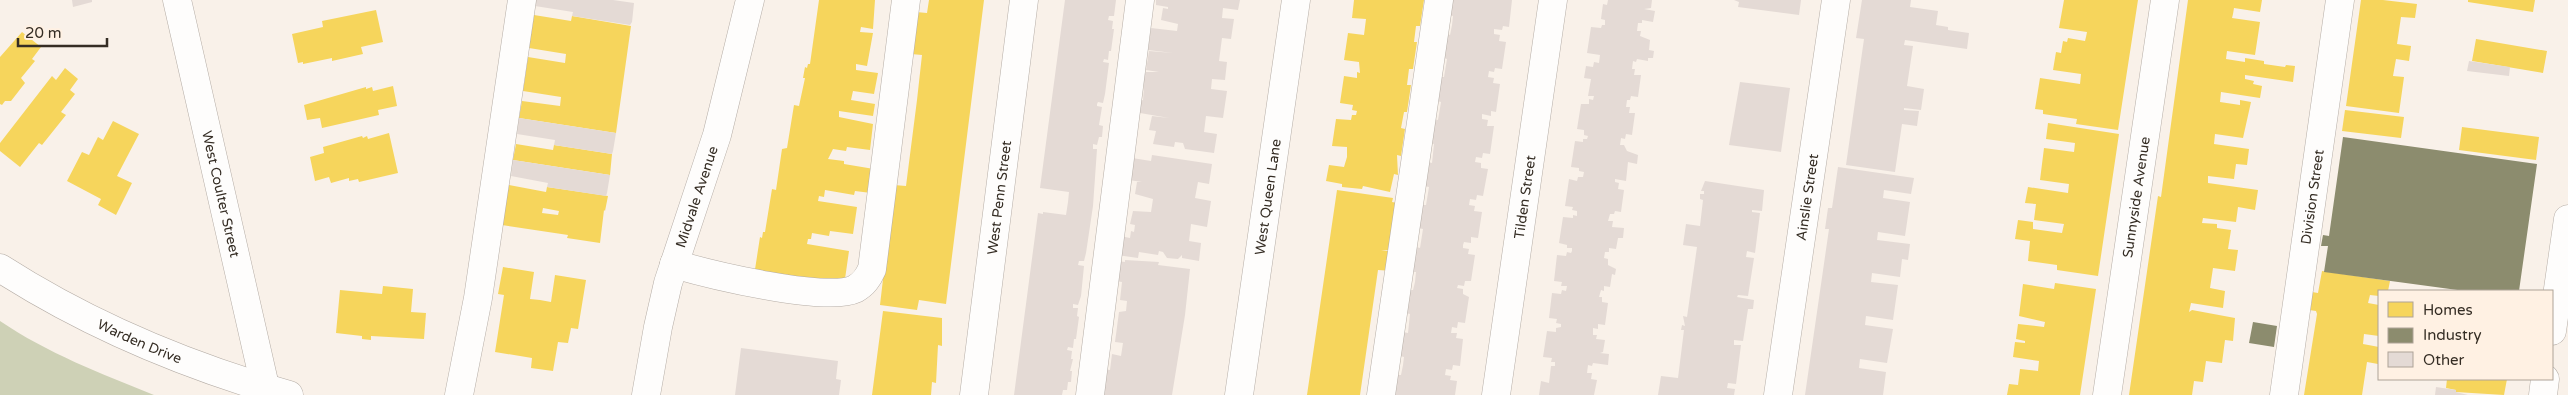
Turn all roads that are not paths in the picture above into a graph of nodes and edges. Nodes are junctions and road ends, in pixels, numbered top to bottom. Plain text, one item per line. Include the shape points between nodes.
1 (177, 0) edge
2 (522, 0) edge
3 (750, 0) edge
4 (906, 0) edge
5 (1024, 0) edge
6 (1140, 0) edge
7 (1296, 0) edge
8 (1439, 0) edge
9 (1553, 0) edge
10 (1836, 0) edge
11 (2164, 0) edge
12 (2340, 0) edge
13 (2568, 220) edge
14 (674, 264) junction
15 (0, 268) edge
16 (2553, 325) edge
17 (2545, 380) edge
18 (274, 393) edge
19 (459, 395) edge
20 (646, 395) edge
21 (974, 395) edge
22 (1090, 395) edge
23 (1239, 395) edge
24 (1381, 395) edge
25 (1496, 395) edge
26 (1778, 395) edge
27 (2107, 395) edge
28 (2284, 395) edge
29 (2542, 395) edge

1 - 18 street, West Coulter Street
2 - 19 street via 478,298
3 - 14 street, Midvale Avenue via 718,135
4 - 14 street via 872,270 866,282 842,292 782,288 707,274
5 - 21 street, West Penn Street
6 - 22 street
7 - 23 street, West Queen Lane
8 - 24 street
9 - 25 street, Tilden Street
10 - 26 street, Ainslie Street
11 - 27 street, Sunnyside Avenue
12 - 28 street, Division Street
13 - 16 street
14 - 20 street, Midvale Avenue via 658,326
15 - 18 street, Warden Drive via 47,297 152,348
17 - 29 street

